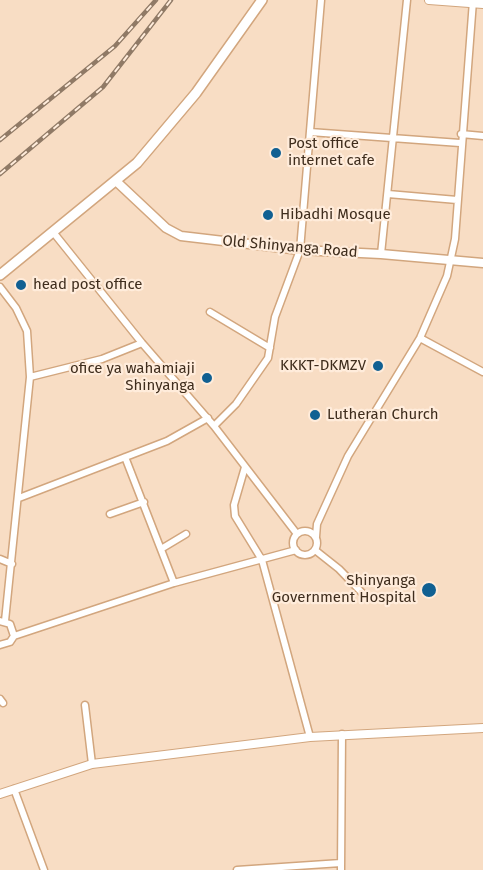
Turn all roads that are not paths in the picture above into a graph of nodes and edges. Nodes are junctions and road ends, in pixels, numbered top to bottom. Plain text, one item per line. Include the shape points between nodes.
1 (262, 0) edge
2 (321, 0) edge
3 (407, 0) edge
4 (429, 0) edge
5 (473, 2) edge
6 (483, 4) edge
7 (310, 132) junction
8 (461, 134) junction
9 (483, 136) edge
10 (394, 139) junction
11 (460, 143) junction
12 (117, 182) junction
13 (388, 194) junction
14 (457, 201) junction
15 (53, 232) junction
16 (300, 250) junction
17 (381, 254) junction
18 (452, 261) junction
19 (483, 263) edge
20 (0, 275) edge
21 (0, 287) edge
22 (210, 312) dead end
23 (420, 338) junction
24 (142, 343) junction
25 (270, 348) junction
26 (483, 372) edge
27 (30, 377) junction
28 (208, 418) junction
29 (214, 426) junction
30 (125, 457) junction
31 (245, 467) junction
32 (19, 498) junction
33 (144, 502) junction
34 (110, 514) dead end
35 (186, 534) dead end
36 (297, 534) junction
37 (316, 537) junction
38 (161, 549) junction
39 (296, 550) junction
40 (315, 550) junction
41 (0, 559) edge
42 (262, 560) junction
43 (12, 564) junction
44 (174, 583) junction
45 (368, 599) dead end
46 (2, 621) edge
47 (14, 636) junction
48 (0, 645) edge
49 (85, 705) dead end
50 (483, 728) edge
51 (342, 734) junction
52 (310, 737) junction
53 (92, 764) junction
54 (14, 789) junction
55 (0, 794) edge
56 (341, 867) edge
57 (44, 870) edge
58 (237, 870) edge

1 - 12 highway via 196,93 137,164
2 - 7 street
3 - 10 street
4 - 5 street
5 - 6 street
5 - 8 street
7 - 10 street
7 - 16 street
8 - 9 street
8 - 11 street
10 - 11 street
10 - 13 street
11 - 14 street
12 - 15 highway
12 - 16 main road, Old Shinyanga Road via 166,228 181,236
13 - 14 street
13 - 17 street
14 - 18 street
15 - 20 highway
15 - 24 street
16 - 17 main road, Old Shinyanga Road
16 - 25 street via 275,317
17 - 18 main road, Old Shinyanga Road
18 - 19 main road, Old Shinyanga Road
18 - 23 street
21 - 27 street via 24,320
22 - 25 street
23 - 26 street
23 - 37 street via 348,456 317,524
24 - 27 street via 102,359
24 - 28 street
25 - 29 street via 261,371 237,404
27 - 32 street
28 - 29 street
28 - 30 street via 167,441
29 - 31 street
30 - 32 street
30 - 33 street
31 - 36 street
31 - 42 street via 234,505 235,516
32 - 43 street
33 - 34 street
33 - 38 street
35 - 38 street
36 - 37 street via 308,531
36 - 39 street via 293,542
37 - 40 street
38 - 44 street
39 - 40 street via 306,555
39 - 42 street
40 - 45 street via 339,568
41 - 43 street
42 - 44 street
42 - 52 street
43 - 46 street
44 - 47 street
46 - 47 street via 13,628
47 - 48 street
49 - 53 street
50 - 51 street
51 - 52 street
51 - 56 street
52 - 53 street
53 - 54 street
54 - 55 street
54 - 57 street
56 - 58 street

